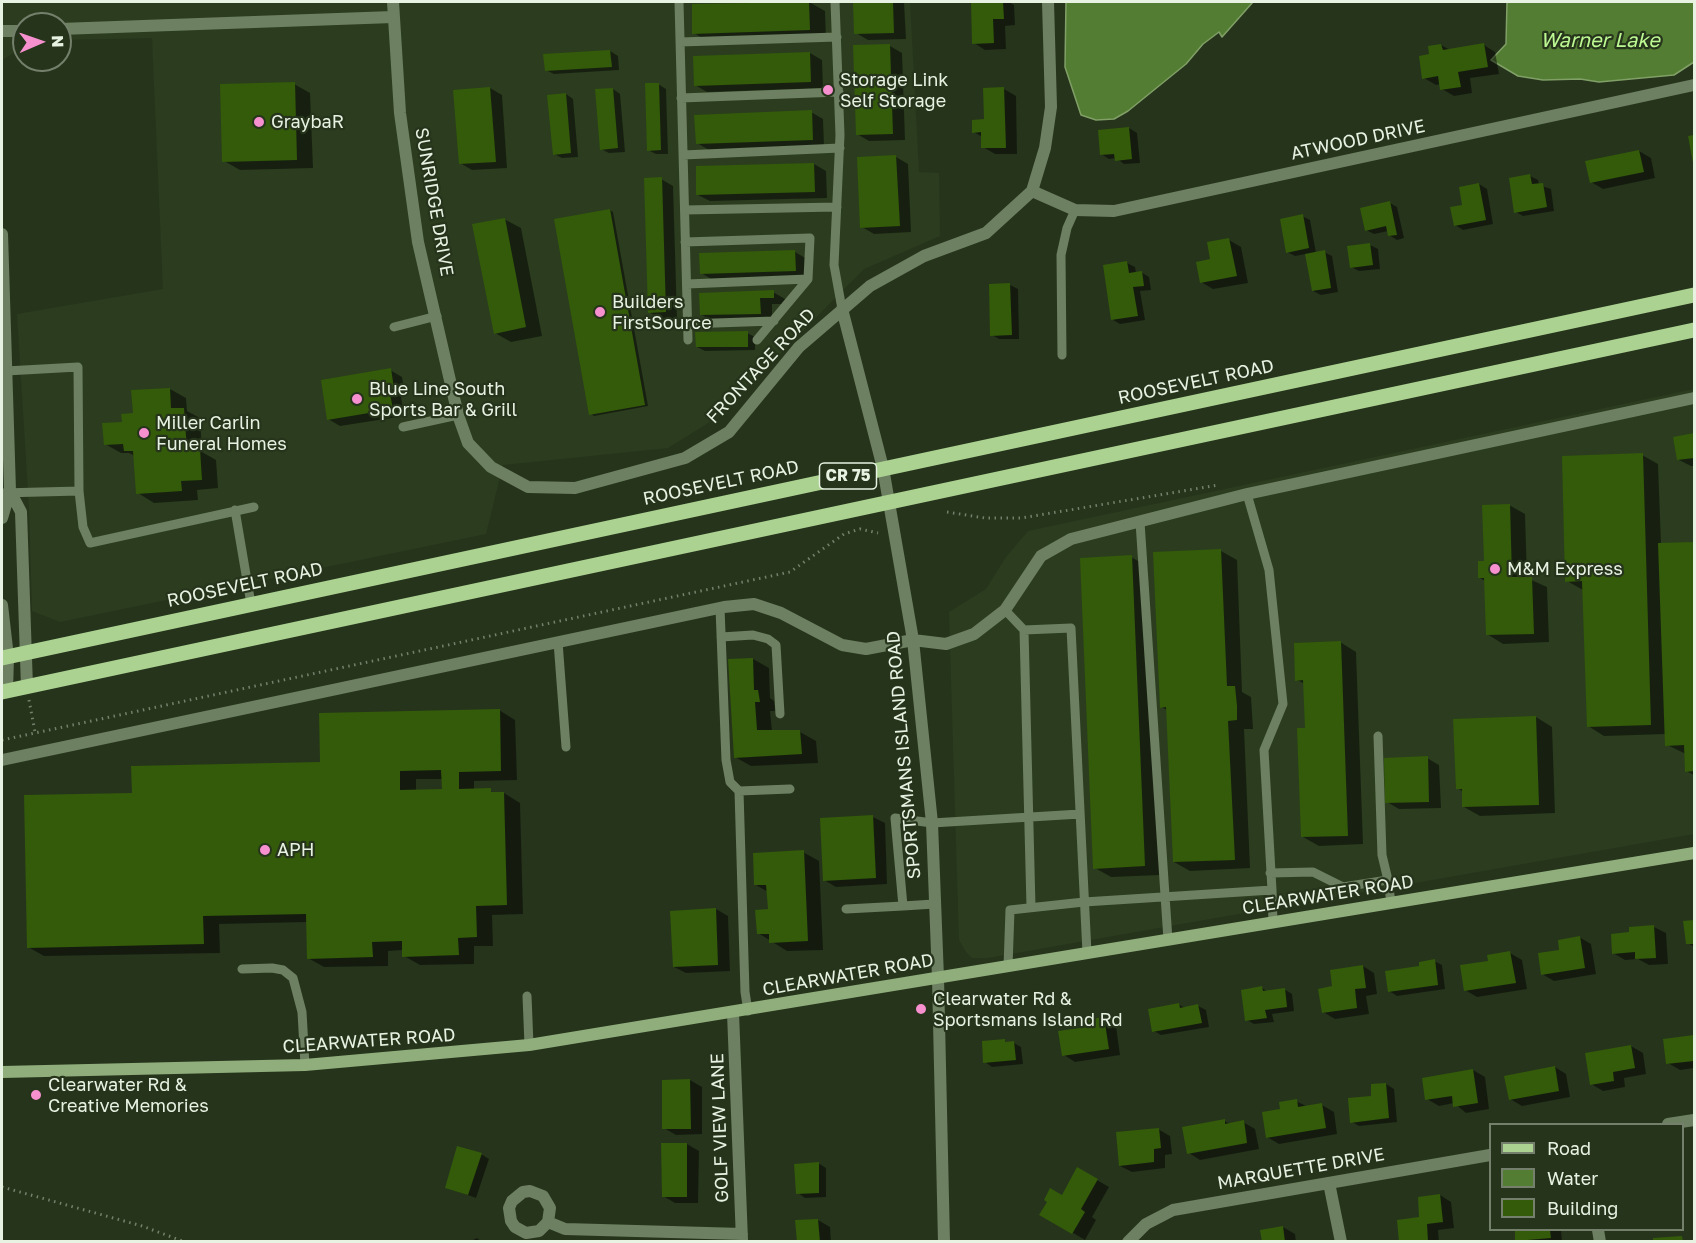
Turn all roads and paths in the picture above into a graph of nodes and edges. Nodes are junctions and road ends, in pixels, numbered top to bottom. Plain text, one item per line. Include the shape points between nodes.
1 (393, 2) edge
2 (679, 2) edge
3 (835, 2) edge
4 (1048, 2) edge
5 (393, 17) junction
6 (72, 29) edge
7 (837, 37) junction
8 (680, 42) junction
9 (1695, 85) edge
10 (839, 92) junction
11 (681, 98) junction
12 (840, 148) junction
13 (683, 155) junction
14 (1032, 191) junction
15 (837, 207) junction
16 (685, 210) junction
17 (1075, 210) junction
18 (2, 234) edge
19 (685, 243) junction
20 (808, 279) junction
21 (687, 284) junction
22 (1695, 295) edge
23 (842, 309) junction
24 (437, 316) junction
25 (774, 321) junction
26 (687, 324) junction
27 (394, 327) dead end
28 (1695, 330) edge
29 (688, 340) dead end
30 (757, 340) dead end
31 (3, 342) edge
32 (1062, 355) dead end
33 (6, 371) junction
34 (1695, 398) edge
35 (458, 415) junction
36 (403, 427) dead end
37 (490, 467) joint
38 (883, 468) junction
39 (1219, 485) dead end
40 (79, 491) junction
41 (6, 492) edge
42 (1247, 494) junction
43 (890, 503) junction
44 (254, 507) dead end
45 (235, 510) junction
46 (947, 512) dead end
47 (2, 518) edge
48 (1140, 522) junction
49 (878, 533) dead end
50 (250, 604) junction
51 (2, 605) edge
52 (720, 608) junction
53 (1005, 610) junction
54 (1024, 630) junction
55 (721, 637) junction
56 (913, 640) junction
57 (558, 642) junction
58 (26, 652) junction
59 (4, 657) edge
60 (27, 687) junction
61 (4, 691) edge
62 (780, 714) dead end
63 (35, 733) junction
64 (1378, 736) dead end
65 (2, 740) edge
66 (566, 747) dead end
67 (2, 760) edge
68 (790, 789) dead end
69 (739, 791) junction
70 (1080, 814) junction
71 (1029, 816) junction
72 (932, 823) junction
73 (1695, 853) edge
74 (1270, 873) junction
75 (1388, 880) junction
76 (1272, 890) junction
77 (1166, 898) junction
78 (1084, 902) junction
79 (1391, 903) junction
80 (934, 904) junction
81 (903, 906) junction
82 (1031, 907) junction
83 (846, 909) dead end
84 (1273, 923) junction
85 (1168, 940) junction
86 (1087, 953) junction
87 (1008, 967) junction
88 (242, 969) dead end
89 (938, 978) junction
90 (527, 996) dead end
91 (748, 1011) junction
92 (733, 1013) junction
93 (528, 1046) junction
94 (305, 1065) junction
95 (2, 1072) edge
96 (1695, 1120) edge
97 (1679, 1123) edge
98 (1489, 1155) edge
99 (1329, 1183) junction
100 (2, 1187) edge
101 (548, 1222) dead end
102 (742, 1238) edge
103 (185, 1242) edge
104 (944, 1242) edge
105 (1128, 1242) edge
106 (1341, 1242) edge

1 - 5 street, SUNRIDGE DRIVE
2 - 8 lane
3 - 7 lane
4 - 14 street via 1051,107 1045,148
5 - 6 street
5 - 24 street, SUNRIDGE DRIVE via 400,112 418,242
7 - 8 lane
7 - 10 lane
8 - 11 lane
9 - 17 street, ATWOOD DRIVE via 1114,211
10 - 11 lane
10 - 12 lane
11 - 13 lane
12 - 13 lane
12 - 15 lane
13 - 16 lane
14 - 17 street, ATWOOD DRIVE
14 - 23 street, FRONTAGE ROAD via 986,233 915,261 870,286
15 - 16 lane
15 - 23 lane via 834,265
16 - 19 lane
17 - 32 lane via 1061,255
18 - 31 street
19 - 20 lane via 810,238
19 - 21 lane
20 - 21 lane
20 - 25 lane
21 - 26 lane
22 - 38 main road, ROOSEVELT ROAD / CR 75
23 - 37 street, FRONTAGE ROAD via 799,347 729,432 685,458 575,488 528,487
23 - 38 street, SPORTSMANS ISLAND ROAD
24 - 27 lane
24 - 35 street, SUNRIDGE DRIVE
25 - 26 lane
25 - 30 lane
26 - 29 lane
28 - 43 main road, CR 75
31 - 33 street
33 - 40 lane via 78,367
33 - 41 street
34 - 42 street
35 - 36 lane
35 - 37 street, SUNRIDGE DRIVE via 468,443
38 - 43 street, SPORTSMANS ISLAND ROAD
38 - 50 main road, ROOSEVELT ROAD / CR 75
39 - 46 path via 1022,518
40 - 41 lane
40 - 45 lane via 83,527 90,543
41 - 47 street
41 - 58 street via 21,512
42 - 48 street
42 - 74 lane via 1269,570 1283,704 1264,750
43 - 56 street, SPORTSMANS ISLAND ROAD
43 - 60 main road, CR 75
44 - 45 lane
45 - 50 lane
48 - 53 street via 1071,539 1041,556
48 - 77 lane
49 - 63 path via 860,529 844,534 790,572
50 - 58 main road, ROOSEVELT ROAD / CR 75
51 - 59 street
52 - 55 lane
52 - 56 street via 754,604 781,613 842,645 858,648
52 - 57 street
53 - 54 lane
53 - 56 street via 974,634 946,644
54 - 70 lane via 1071,628
54 - 71 lane
55 - 62 lane via 753,635 776,645
55 - 69 lane via 726,760 730,782
56 - 72 street, SPORTSMANS ISLAND ROAD
57 - 66 lane
57 - 67 street
58 - 59 main road, ROOSEVELT ROAD / CR 75
58 - 60 street
59 - 61 street
60 - 61 main road, CR 75
60 - 63 path
63 - 65 path
64 - 75 lane via 1382,855
68 - 69 lane
69 - 91 lane
70 - 71 lane
70 - 78 lane
71 - 72 lane
71 - 82 lane
72 - 80 street, SPORTSMANS ISLAND ROAD
72 - 81 lane via 895,818
73 - 79 street, CLEARWATER ROAD
74 - 75 lane via 1313,872 1343,887
74 - 76 lane
75 - 79 lane
76 - 77 lane
76 - 84 lane
77 - 78 lane
77 - 85 lane
78 - 82 lane
78 - 86 lane
79 - 84 street, CLEARWATER ROAD
80 - 81 lane
80 - 89 street, SPORTSMANS ISLAND ROAD
81 - 83 lane
82 - 87 lane via 1010,910
84 - 85 street, CLEARWATER ROAD
85 - 86 street, CLEARWATER ROAD
86 - 87 street, CLEARWATER ROAD
87 - 89 street, CLEARWATER ROAD
88 - 94 lane via 272,968 293,978 302,1012
89 - 91 street, CLEARWATER ROAD
89 - 104 street, SPORTSMANS ISLAND ROAD
90 - 93 lane
91 - 92 street, CLEARWATER ROAD
92 - 93 street, CLEARWATER ROAD
92 - 102 street, GOLF VIEW LANE
93 - 94 street, CLEARWATER ROAD
94 - 95 street, CLEARWATER ROAD
96 - 97 street
98 - 99 street, MARQUETTE DRIVE
99 - 105 street, MARQUETTE DRIVE via 1173,1210 1146,1224
99 - 106 street
100 - 103 path
101 - 102 street via 565,1229

